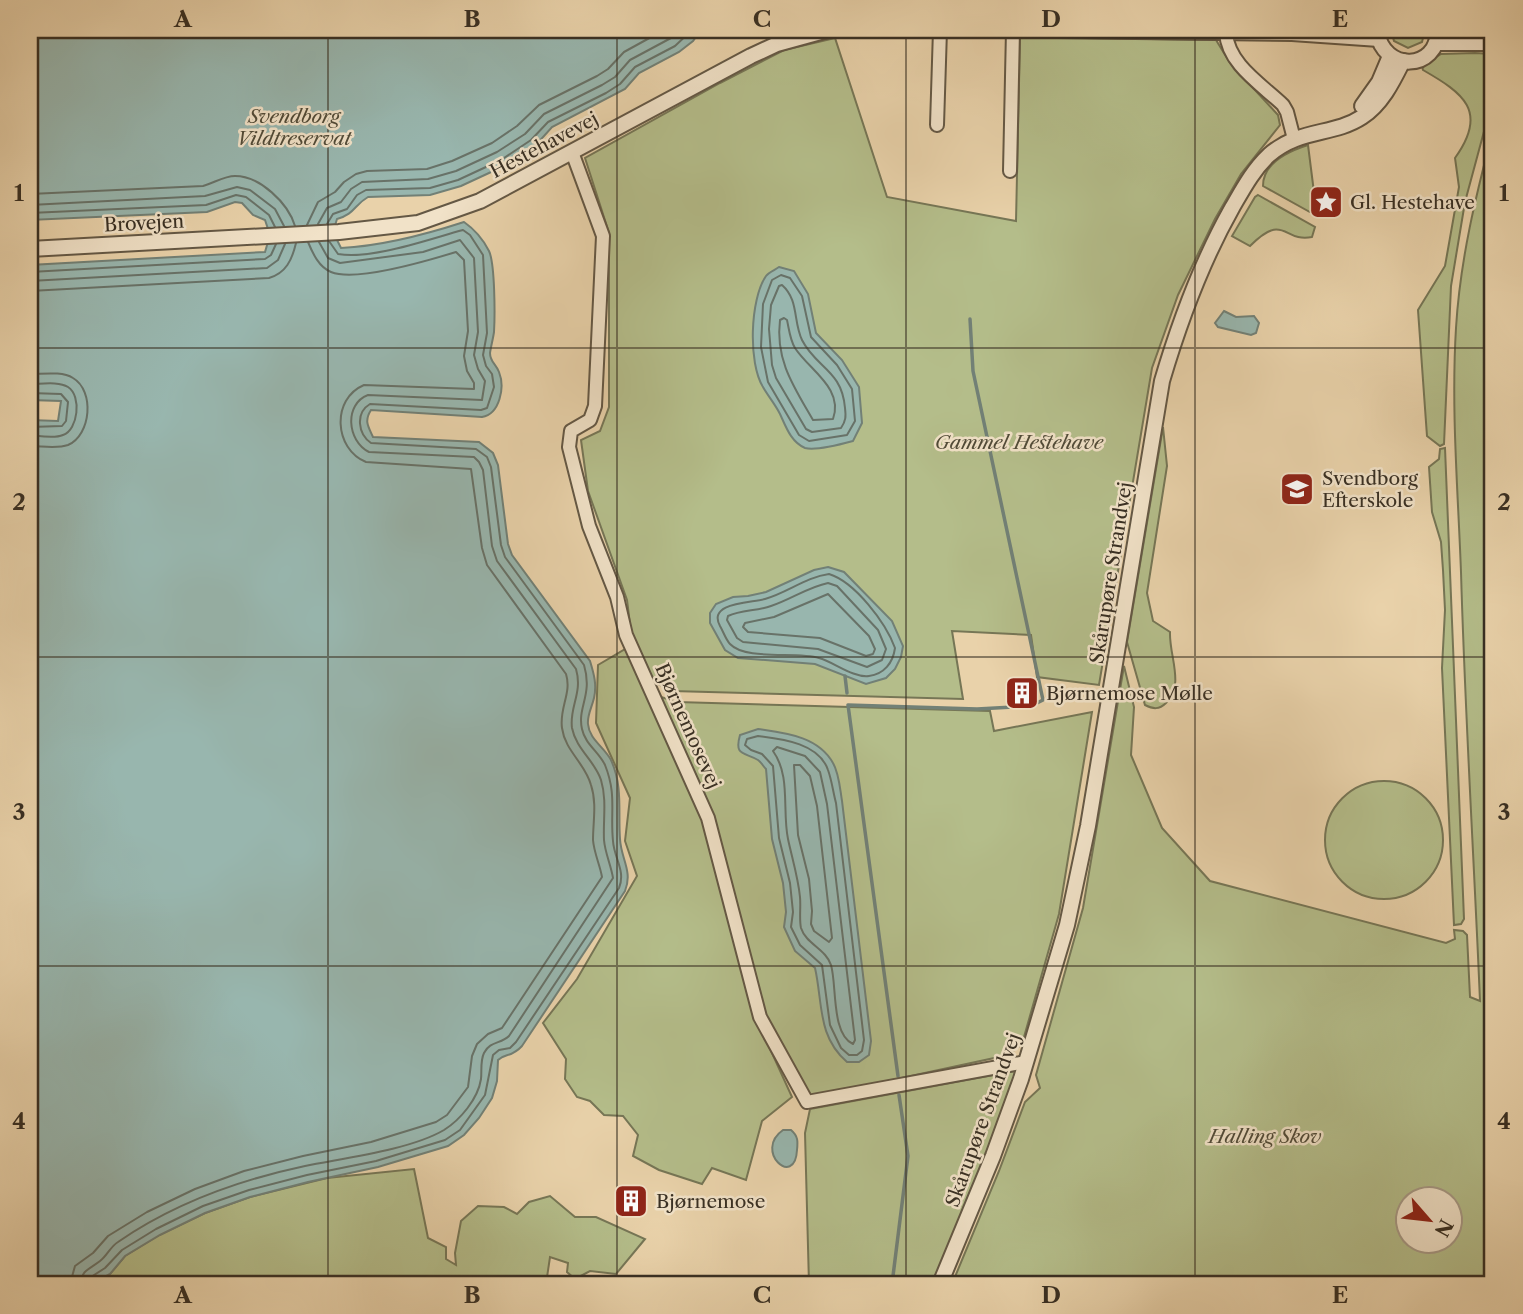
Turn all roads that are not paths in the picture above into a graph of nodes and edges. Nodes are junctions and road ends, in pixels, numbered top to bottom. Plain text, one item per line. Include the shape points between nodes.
1 (828, 30) edge
2 (940, 30) edge
3 (1013, 30) edge
4 (1058, 30) edge
5 (1320, 30) edge
6 (1447, 30) edge
7 (1226, 33) junction
8 (1292, 33) junction
9 (1378, 34) edge
10 (1437, 36) edge
11 (1493, 41) edge
12 (1397, 59) junction
13 (937, 125) dead end
14 (1294, 139) junction
15 (572, 152) junction
16 (1010, 172) dead end
17 (260, 237) joint
18 (30, 249) edge
19 (1027, 1062) junction
20 (940, 1284) edge

1 - 15 street, Hestehavevej via 751,56
2 - 13 street
3 - 16 street
4 - 7 street
5 - 8 street
6 - 11 street
7 - 8 street
7 - 14 street via 1227,47 1236,61 1283,105
8 - 9 street
9 - 12 street via 1383,49
10 - 11 street
10 - 12 street via 1423,58
12 - 14 street, Skårupøre Strandvej via 1371,96 1340,127
14 - 19 street, Skårupøre Strandvej via 1269,156 1248,180 1200,271 1162,381 1088,826 1067,925
15 - 17 street, Hestehavevej via 480,201 406,225
15 - 19 street, Bjørnemosevej via 603,236 596,405 590,420 571,431 569,447 589,526 617,597 626,635 708,818 760,1017 807,1102
17 - 18 street, Brovejen
19 - 20 street, Skårupøre Strandvej

